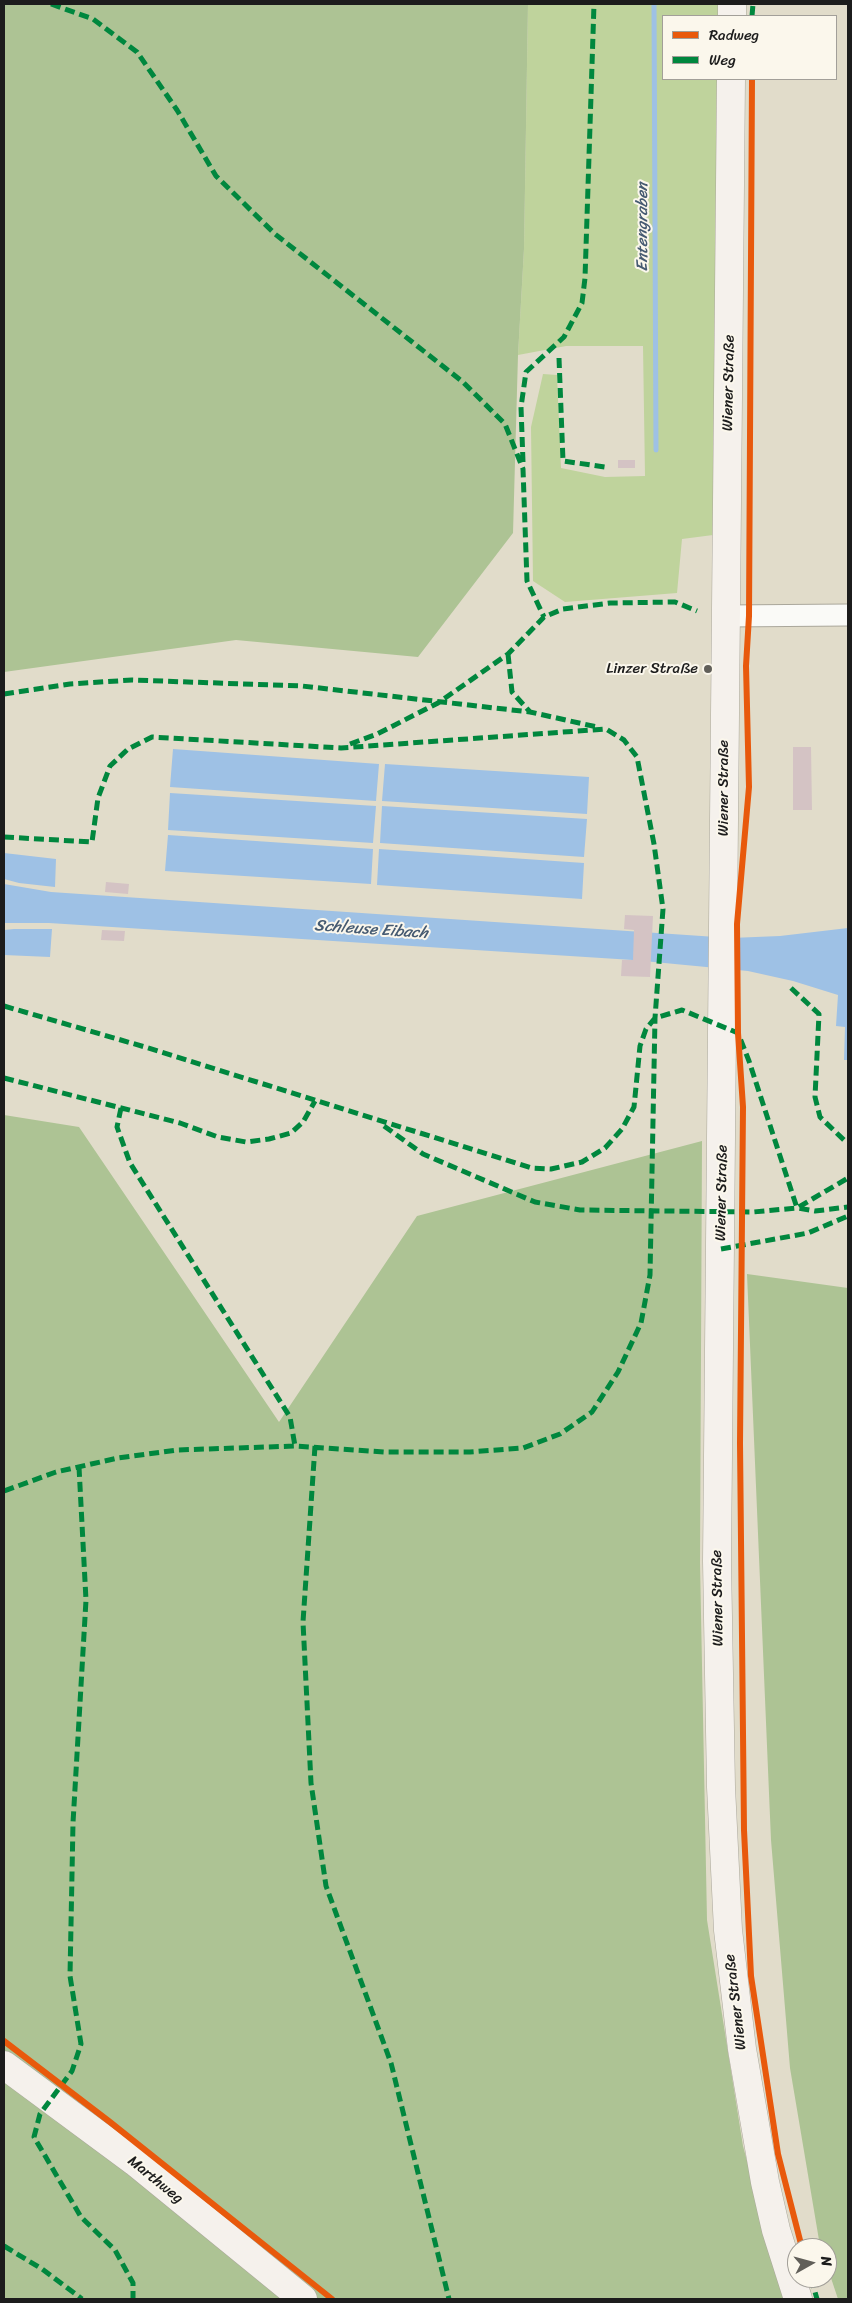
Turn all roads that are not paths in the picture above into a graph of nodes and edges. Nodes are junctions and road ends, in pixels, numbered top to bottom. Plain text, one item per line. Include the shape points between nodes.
1 (731, 80) edge
2 (847, 615) edge
3 (726, 616) junction
4 (4, 2065) edge
5 (303, 2299) edge
6 (798, 2299) edge

1 - 3 main road, Wiener Straße
2 - 3 street
3 - 6 main road, Wiener Straße via 717,1561 721,1787 735,1996 755,2128 776,2230
4 - 5 main road, Marthweg via 134,2162

